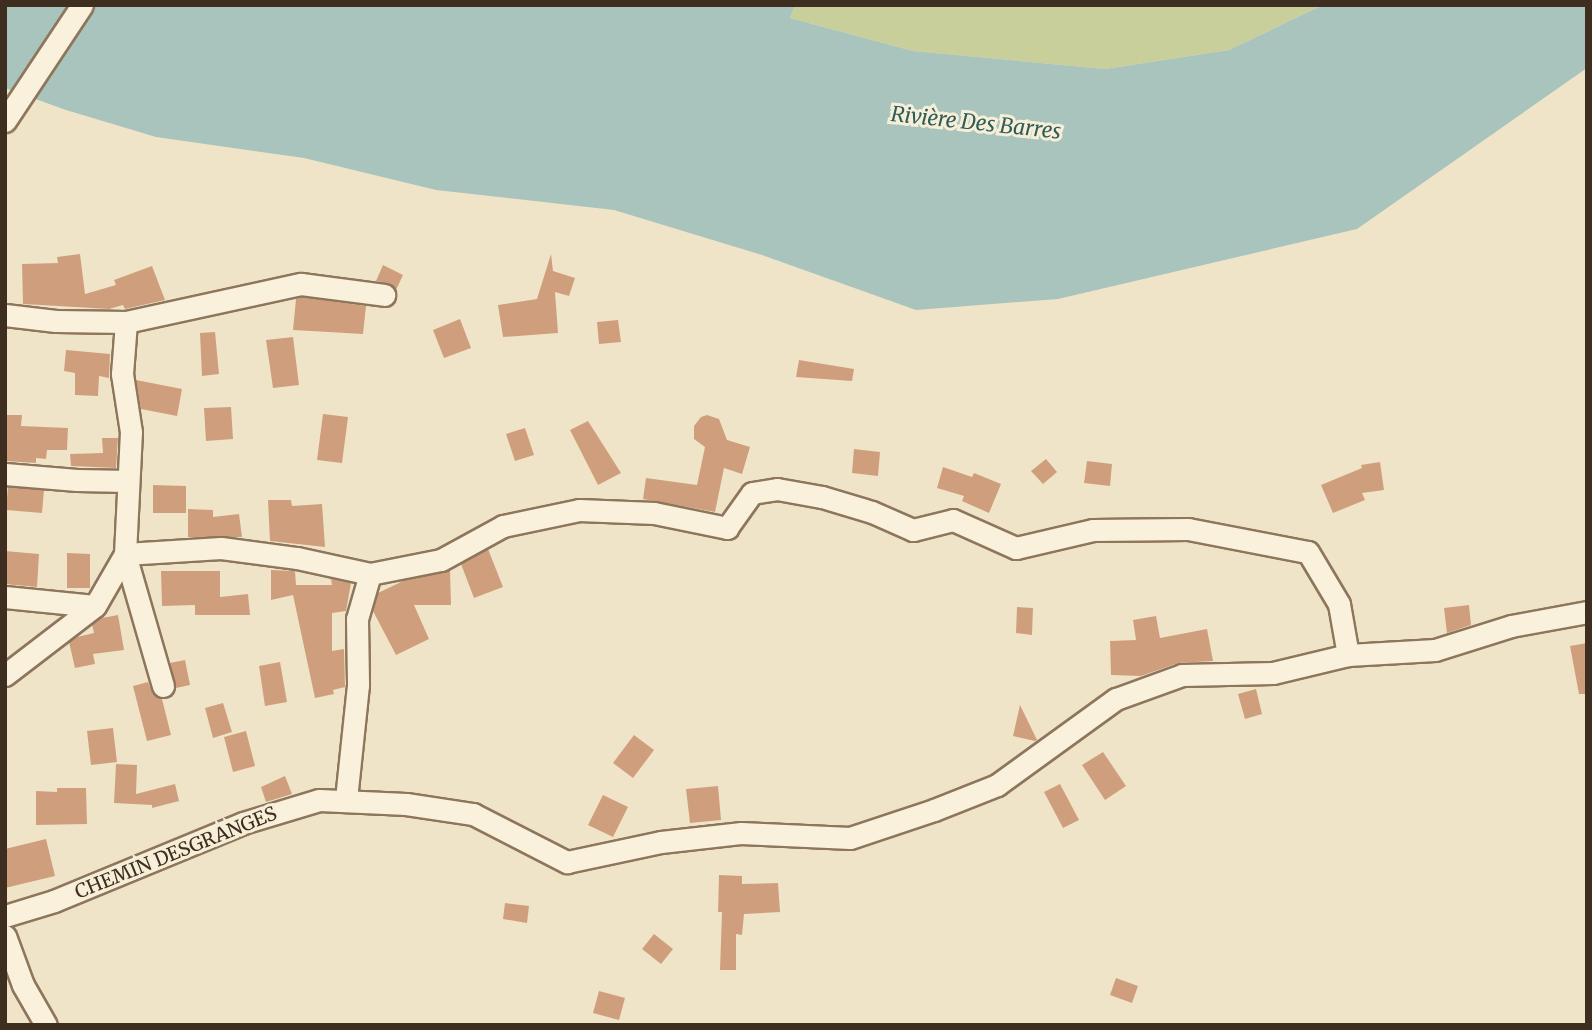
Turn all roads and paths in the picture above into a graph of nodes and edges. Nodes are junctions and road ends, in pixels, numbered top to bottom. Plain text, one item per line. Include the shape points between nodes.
1 (82, 5) edge
2 (7, 118) edge
3 (384, 295) dead end
4 (5, 315) edge
5 (126, 322) junction
6 (5, 474) edge
7 (128, 481) junction
8 (125, 554) junction
9 (370, 574) junction
10 (5, 597) edge
11 (95, 606) junction
12 (1587, 612) edge
13 (1348, 655) junction
14 (5, 675) edge
15 (163, 687) dead end
16 (346, 800) junction
17 (6, 926) edge
18 (46, 1025) edge

1 - 2 street
3 - 5 street via 301,284
4 - 5 street
5 - 7 street via 122,374 131,432
6 - 7 street
7 - 8 street
8 - 9 street via 220,548
8 - 11 street
8 - 15 street
9 - 13 street via 441,560 503,526 579,510 654,513 727,528 752,493 777,489 835,501 913,530 953,520 1016,548 1093,530 1188,529 1308,552 1339,604
9 - 16 street via 357,619 358,685
10 - 11 street
11 - 14 street
12 - 13 street, CHEMIN DESGRANGES via 1511,626 1435,650
13 - 16 street, CHEMIN DESGRANGES via 1273,673 1182,675 1127,695 997,785 850,838 741,833 661,842 567,862 473,814
16 - 17 street, CHEMIN DESGRANGES via 319,800 243,823
17 - 18 street via 23,985

